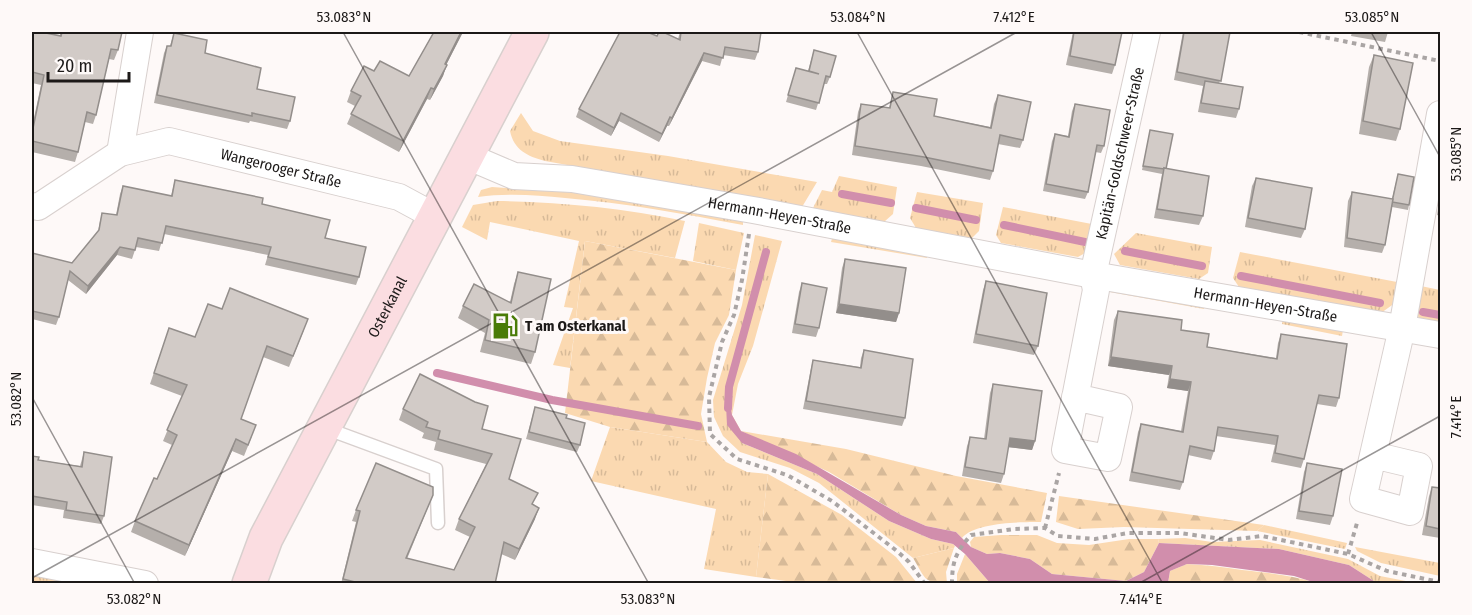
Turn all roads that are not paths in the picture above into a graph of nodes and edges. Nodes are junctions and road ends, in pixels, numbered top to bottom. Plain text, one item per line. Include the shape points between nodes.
1 (140, 32) edge
2 (532, 32) edge
3 (1147, 32) edge
4 (1440, 114) edge
5 (120, 153) junction
6 (467, 156) junction
7 (32, 206) edge
8 (436, 217) junction
9 (1093, 275) junction
10 (1402, 328) junction
11 (1440, 335) edge
12 (1076, 397) junction
13 (324, 428) junction
14 (1373, 456) dead end
15 (438, 523) dead end
16 (32, 562) edge
17 (146, 584) edge
18 (249, 584) edge

1 - 5 street
2 - 6 main road, Osterkanal
3 - 9 street, Kapitän-Goldschweer-Straße
4 - 10 street
5 - 7 street, Wangerooger Straße via 38,207
5 - 8 street, Wangerooger Straße via 169,141 399,197
6 - 8 main road, Osterkanal
6 - 9 street, Hermann-Heyen-Straße via 514,176 572,179
8 - 13 main road, Osterkanal
9 - 10 street, Hermann-Heyen-Straße
9 - 12 street via 1096,290
10 - 11 street, Hermann-Heyen-Straße
10 - 14 street
12 - 12 street via 1065,450 1108,458 1119,407
13 - 15 lane via 436,469
13 - 18 main road, Osterkanal via 266,538
16 - 17 street

